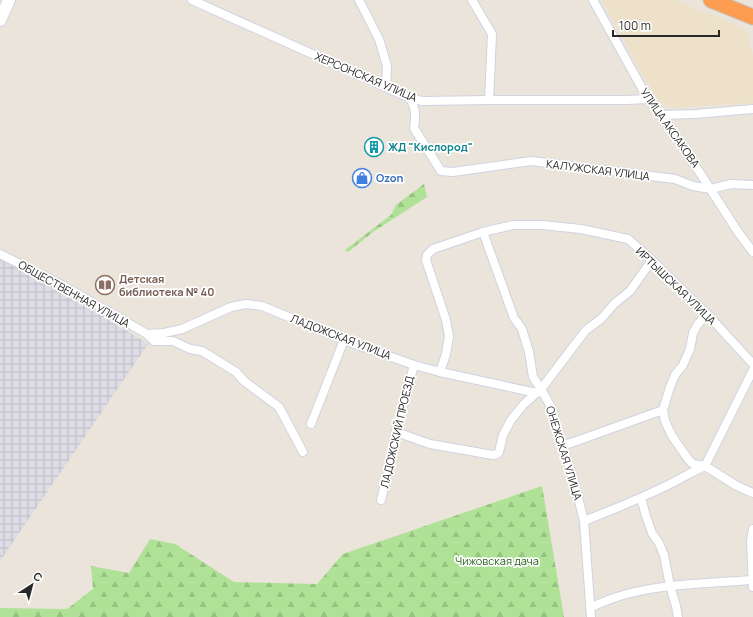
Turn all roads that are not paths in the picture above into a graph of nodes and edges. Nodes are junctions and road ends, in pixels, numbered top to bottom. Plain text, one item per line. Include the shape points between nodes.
1 (9, 0) edge
2 (192, 0) edge
3 (359, 0) edge
4 (472, 0) edge
5 (593, 0) edge
6 (711, 0) edge
7 (753, 17) edge
8 (0, 20) edge
9 (386, 87) junction
10 (410, 98) junction
11 (648, 99) junction
12 (489, 100) junction
13 (753, 109) edge
14 (661, 115) junction
15 (753, 185) edge
16 (711, 189) junction
17 (483, 232) junction
18 (753, 252) edge
19 (0, 254) edge
20 (652, 260) junction
21 (707, 314) junction
22 (147, 334) junction
23 (344, 340) junction
24 (753, 364) edge
25 (414, 365) junction
26 (753, 370) edge
27 (440, 372) junction
28 (539, 391) junction
29 (663, 410) junction
30 (311, 424) dead end
31 (396, 432) junction
32 (562, 445) junction
33 (303, 452) dead end
34 (705, 466) junction
35 (753, 493) edge
36 (641, 498) junction
37 (381, 500) dead end
38 (584, 521) junction
39 (753, 529) edge
40 (753, 582) edge
41 (670, 586) junction
42 (590, 608) junction
43 (591, 617) edge
44 (678, 617) edge

1 - 8 street
2 - 9 street, ХЕРСОНСКАЯ УЛИЦА
3 - 9 street via 379,39 387,66
4 - 12 street via 492,34
5 - 11 street, УЛИЦА АКСАКОВА
6 - 7 highway
9 - 10 street, ХЕРСОНСКАЯ УЛИЦА
10 - 12 street, ХЕРСОНСКАЯ УЛИЦА via 422,101
10 - 16 street, КАЛУЖСКАЯ УЛИЦА via 415,108 414,128 441,171 453,172 531,161 675,179
11 - 12 street, ХЕРСОНСКАЯ УЛИЦА
11 - 14 street, УЛИЦА АКСАКОВА
13 - 14 street
14 - 16 street, УЛИЦА АКСАКОВА
15 - 16 street, КАЛУЖСКАЯ УЛИЦА via 731,184
16 - 18 street, УЛИЦА АКСАКОВА
17 - 20 street, ИРТЫШСКАЯ УЛИЦА via 513,225 581,229 628,239
17 - 27 street, ИРТЫШСКАЯ УЛИЦА via 433,249 427,254 426,260 449,336
17 - 28 street, ОНЕЖСКАЯ УЛИЦА via 514,318 522,329 533,377
19 - 22 street, ОБЩЕСТВЕННАЯ УЛИЦА via 62,285
20 - 21 street, ИРТЫШСКАЯ УЛИЦА
20 - 28 street via 630,291 586,330
21 - 24 street, ИРТЫШСКАЯ УЛИЦА
21 - 29 street via 693,333 690,349 675,375
22 - 23 street, ЛАДОЖСКАЯ УЛИЦА via 182,329 231,307 246,304 262,306
22 - 33 street, ОБЩЕСТВЕННАЯ УЛИЦА via 154,341 173,341 190,349 202,351 236,372 279,407
23 - 25 street, ЛАДОЖСКАЯ УЛИЦА
23 - 30 street
25 - 27 street, ЛАДОЖСКАЯ УЛИЦА
25 - 31 street, ЛАДОЖСКИЙ ПРОЕЗД
26 - 34 street
27 - 28 street, ЛАДОЖСКАЯ УЛИЦА
28 - 31 street via 511,420 502,435 497,454 430,444
28 - 32 street, ОНЕЖСКАЯ УЛИЦА via 551,407
29 - 32 street
29 - 34 street via 672,436 688,459 693,464
31 - 37 street, ЛАДОЖСКИЙ ПРОЕЗД
32 - 38 street, ОНЕЖСКАЯ УЛИЦА
34 - 35 street
34 - 36 street
36 - 38 street
36 - 41 street via 652,533 664,555
38 - 42 street, ОНЕЖСКАЯ УЛИЦА
39 - 40 street
40 - 41 street
41 - 42 street via 623,595
41 - 44 street
42 - 43 street, ОНЕЖСКАЯ УЛИЦА

